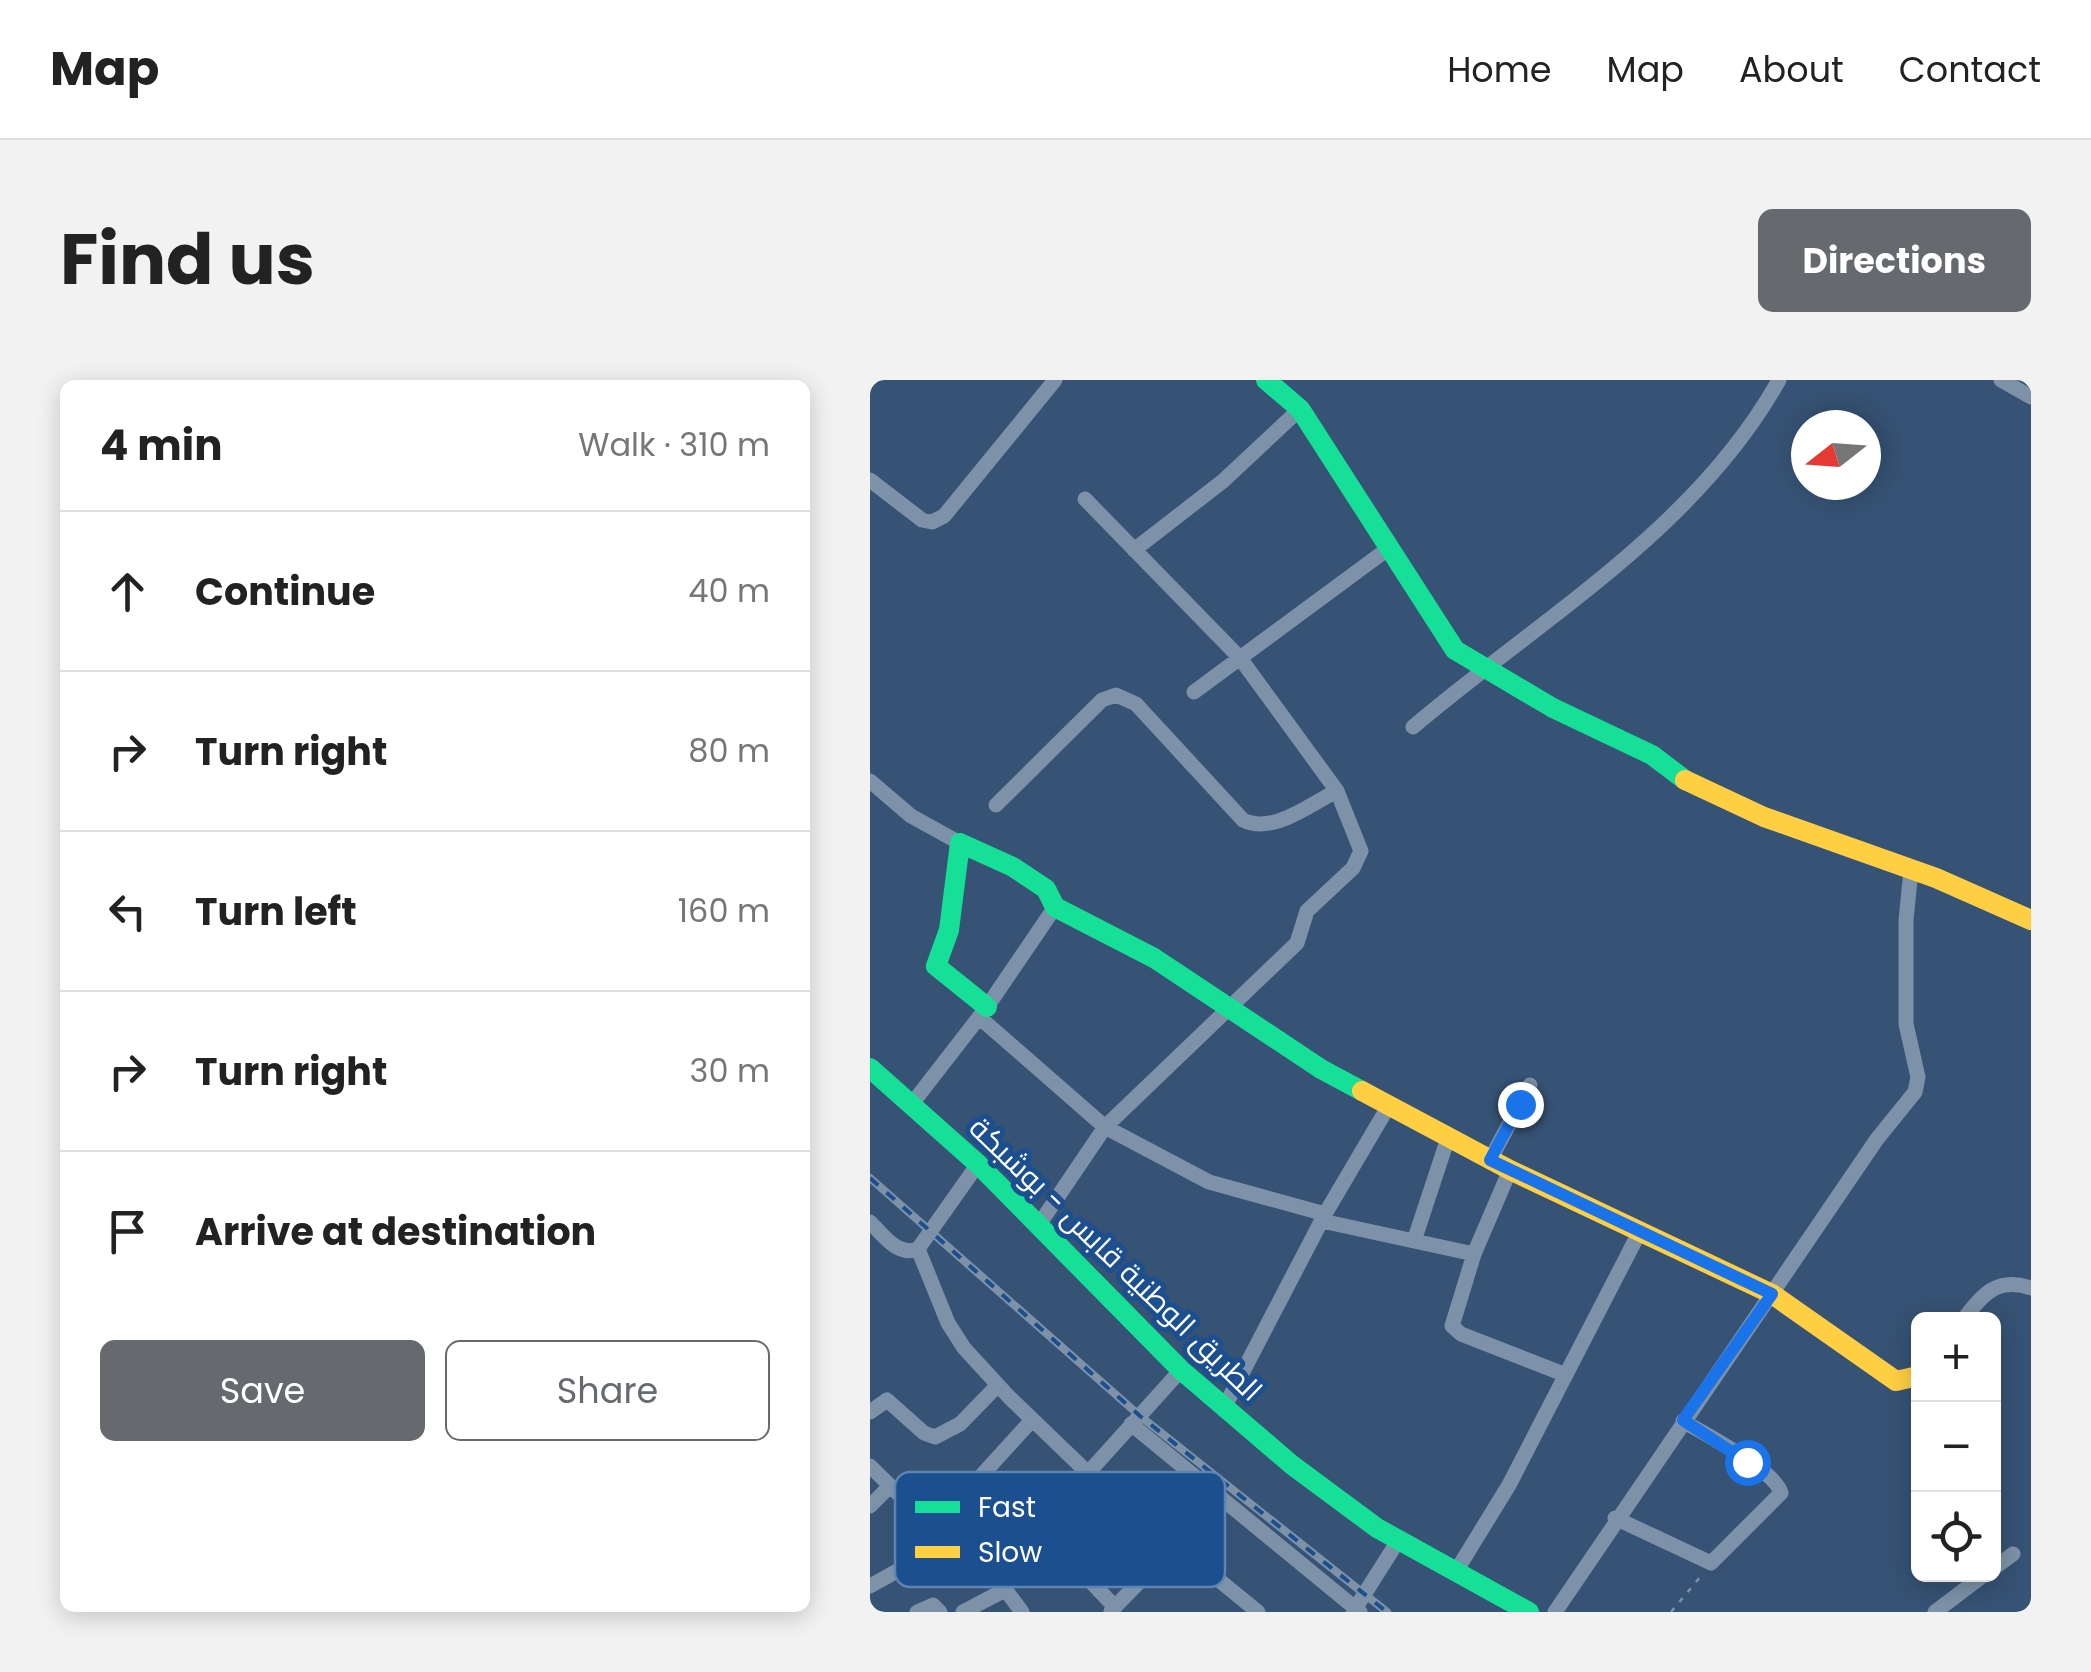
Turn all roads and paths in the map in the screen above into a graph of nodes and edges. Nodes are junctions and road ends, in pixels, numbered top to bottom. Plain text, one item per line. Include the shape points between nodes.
1 (1055, 380) edge
2 (1266, 380) edge
3 (1779, 380) edge
4 (2001, 380) edge
5 (2031, 397) edge
6 (1300, 409) junction
7 (877, 485) edge
8 (1085, 499) dead end
9 (870, 504) edge
10 (1389, 548) junction
11 (1134, 550) junction
12 (1240, 658) junction
13 (1483, 668) junction
14 (1194, 692) dead end
15 (1413, 728) dead end
16 (870, 781) edge
17 (1337, 790) junction
18 (996, 804) dead end
19 (960, 843) junction
20 (1911, 870) junction
21 (1055, 906) junction
22 (2031, 920) edge
23 (1228, 1009) junction
24 (983, 1012) junction
25 (870, 1068) edge
26 (1530, 1085) dead end
27 (911, 1104) junction
28 (1388, 1107) junction
29 (1105, 1127) junction
30 (1448, 1138) junction
31 (1490, 1160) junction
32 (978, 1164) junction
33 (1510, 1170) junction
34 (1324, 1218) junction
35 (870, 1222) edge
36 (1038, 1226) junction
37 (1640, 1231) junction
38 (1414, 1241) junction
39 (918, 1249) junction
40 (1474, 1254) junction
41 (2031, 1288) edge
42 (1772, 1294) junction
43 (1972, 1312) edge
44 (1181, 1370) junction
45 (1566, 1374) junction
46 (1911, 1378) edge
47 (998, 1385) junction
48 (1224, 1406) junction
49 (870, 1412) edge
50 (1032, 1420) junction
51 (1683, 1420) junction
52 (1131, 1424) junction
53 (870, 1466) edge
54 (985, 1472) edge
55 (1087, 1472) edge
56 (1089, 1472) edge
57 (1189, 1472) edge
58 (889, 1487) junction
59 (895, 1492) edge
60 (1225, 1502) edge
61 (870, 1506) edge
62 (1615, 1518) junction
63 (1398, 1541) junction
64 (2013, 1554) dead end
65 (2001, 1563) edge
66 (1711, 1564) junction
67 (895, 1572) edge
68 (1455, 1573) junction
69 (1974, 1582) edge
70 (870, 1586) edge
71 (1225, 1586) edge
72 (1003, 1587) edge
73 (1092, 1587) edge
74 (1135, 1587) edge
75 (1005, 1590) junction
76 (1113, 1610) edge
77 (1356, 1611) edge
78 (917, 1612) edge
79 (940, 1612) edge
80 (963, 1612) edge
81 (1022, 1612) edge
82 (1258, 1612) edge
83 (1529, 1612) edge
84 (1555, 1612) edge
85 (1670, 1612) edge
86 (1935, 1612) edge

1 - 7 street via 944,516 922,520
2 - 6 street
3 - 13 street via 1740,443 1642,546
4 - 5 street
6 - 10 street
6 - 11 street via 1223,481
7 - 9 street
8 - 11 street
10 - 12 street
10 - 13 street via 1455,650
11 - 12 street
12 - 14 street
12 - 17 street
13 - 15 street
13 - 20 street via 1652,756 1693,786
16 - 19 street via 911,816
17 - 18 street via 1268,826 1254,825 1136,704 1116,695 1102,700
17 - 23 street via 1359,858 1307,911 1298,943
19 - 21 street via 1032,879
19 - 24 street via 950,930 936,966
20 - 22 street
20 - 42 street via 1906,1024 1915,1092
21 - 23 street via 1154,958
21 - 24 street
23 - 28 street
23 - 29 street
24 - 27 street
24 - 29 street
25 - 27 street, الطريق الوطنية قابس - بوشبكة
26 - 31 street
27 - 32 street, الطريق الوطنية قابس - بوشبكة
28 - 30 street
28 - 34 street
29 - 34 street via 1209,1182
29 - 36 street
30 - 31 street
30 - 38 street
31 - 33 street
32 - 36 street, الطريق الوطنية قابس - بوشبكة
32 - 39 street
33 - 37 street
33 - 40 street
34 - 38 street
34 - 48 street
35 - 39 street via 898,1248
36 - 44 street, الطريق الوطنية قابس - بوشبكة
37 - 42 street
37 - 45 street
38 - 40 street
39 - 47 street via 948,1323
40 - 45 street via 1452,1321 1455,1331
41 - 43 street via 1998,1284
42 - 46 street via 1896,1381
42 - 51 street
44 - 48 street, الطريق الوطنية قابس - بوشبكة
44 - 52 street
45 - 68 street
47 - 49 street via 960,1424 935,1438 887,1400
47 - 50 street
48 - 63 street, الطريق الوطنية قابس - بوشبكة
50 - 54 street
50 - 55 street
51 - 62 street
51 - 66 street via 1781,1488
52 - 56 street
52 - 57 street
53 - 58 street
58 - 59 street
58 - 61 street
60 - 77 street
62 - 66 street
62 - 84 street
63 - 68 street, الطريق الوطنية قابس - بوشبكة
63 - 77 street
64 - 65 street
66 - 85 path
67 - 70 street
68 - 83 street, الطريق الوطنية قابس - بوشبكة
69 - 86 street
71 - 82 street
72 - 75 street
73 - 76 street
74 - 76 street
75 - 80 street
75 - 81 street
78 - 79 street via 933,1605

